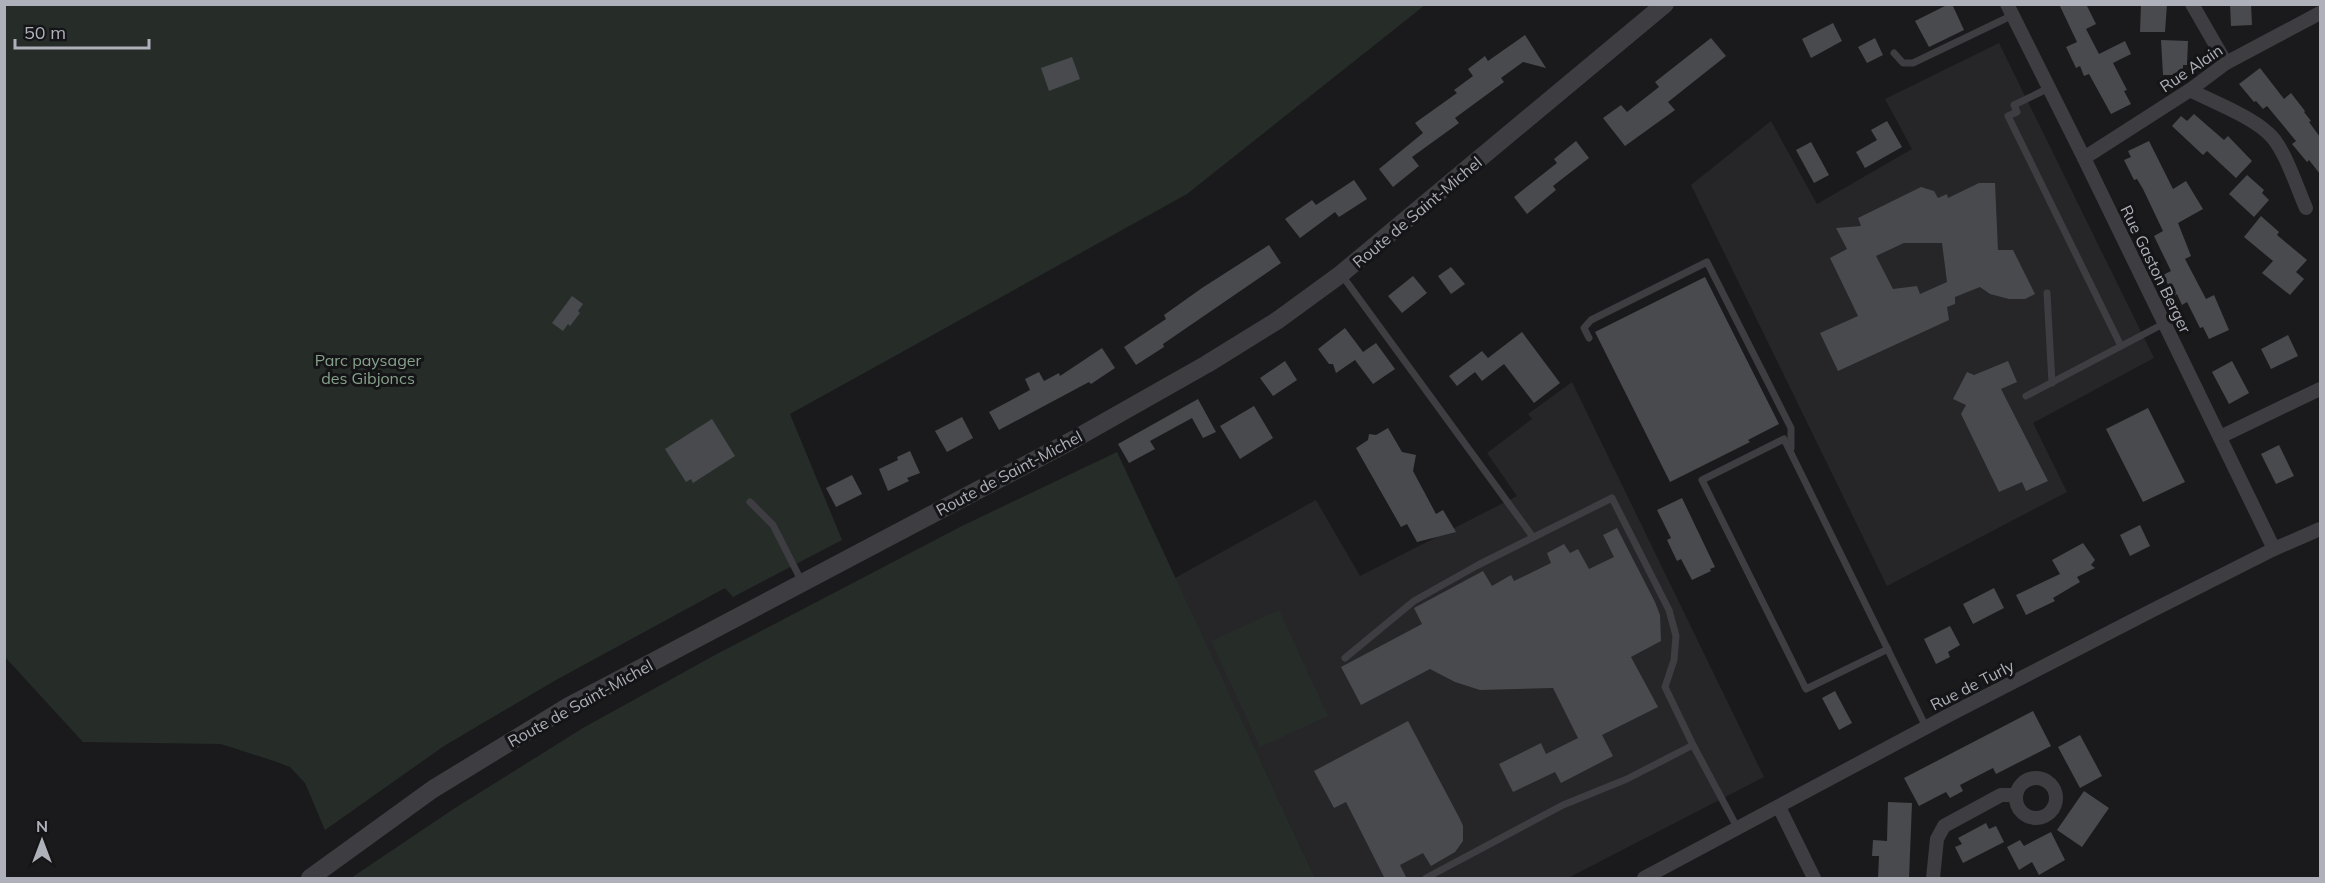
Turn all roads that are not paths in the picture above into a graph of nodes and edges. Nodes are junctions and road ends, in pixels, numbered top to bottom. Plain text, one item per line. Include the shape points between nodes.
1 (1665, 4) edge
2 (2192, 4) edge
3 (2010, 10) edge
4 (2320, 13) edge
5 (1894, 53) dead end
6 (2226, 63) junction
7 (2049, 88) junction
8 (2190, 90) junction
9 (2084, 158) junction
10 (2306, 208) dead end
11 (1341, 274) junction
12 (2047, 293) dead end
13 (2164, 323) junction
14 (1589, 339) dead end
15 (2121, 346) junction
16 (2052, 383) junction
17 (2320, 389) edge
18 (2026, 396) dead end
19 (2220, 437) junction
20 (1791, 452) junction
21 (750, 502) dead end
22 (2320, 529) edge
23 (1533, 537) junction
24 (2274, 549) junction
25 (802, 583) junction
26 (1888, 649) junction
27 (1345, 658) dead end
28 (1927, 728) junction
29 (1693, 745) junction
30 (2016, 795) dead end
31 (1779, 807) junction
32 (1738, 829) junction
33 (310, 879) edge
34 (1426, 879) edge
35 (1644, 879) edge
36 (1814, 879) edge
37 (1933, 879) edge

1 - 11 street, Route de Saint-Michel
2 - 6 street
3 - 5 lane via 1913,63 1903,63
3 - 7 street, Rue Gaston Berger
4 - 6 street, Rue Alain
6 - 8 street, Rue Alain
7 - 9 street, Rue Gaston Berger
7 - 15 lane via 2014,105 2017,112 2008,116
8 - 9 street, Rue Alain
8 - 10 street via 2270,134 2286,159
9 - 13 street, Rue Gaston Berger
11 - 23 lane
11 - 25 street, Route de Saint-Michel via 1278,320 1207,364 1071,441
12 - 16 lane
13 - 15 lane
13 - 19 street, Rue Gaston Berger
14 - 20 lane via 1584,328 1591,320 1707,262 1791,428
15 - 16 lane
16 - 18 lane
17 - 19 street
19 - 24 street, Rue Gaston Berger
20 - 26 lane
20 - 26 lane via 1784,439 1702,480 1806,689
21 - 25 lane via 773,525
22 - 24 street, Rue de Turly
23 - 27 lane via 1414,601
23 - 29 lane via 1612,498 1669,610 1676,636 1674,660 1665,687
24 - 28 street, Rue de Turly
25 - 33 street, Route de Saint-Michel via 569,706 433,789
26 - 28 lane
28 - 31 street, Rue de Turly
29 - 32 lane
29 - 34 lane via 1627,780 1563,806
30 - 37 street via 2001,795 1944,826 1937,839
31 - 32 street, Rue de Turly
31 - 36 street
32 - 35 street, Rue de Turly

